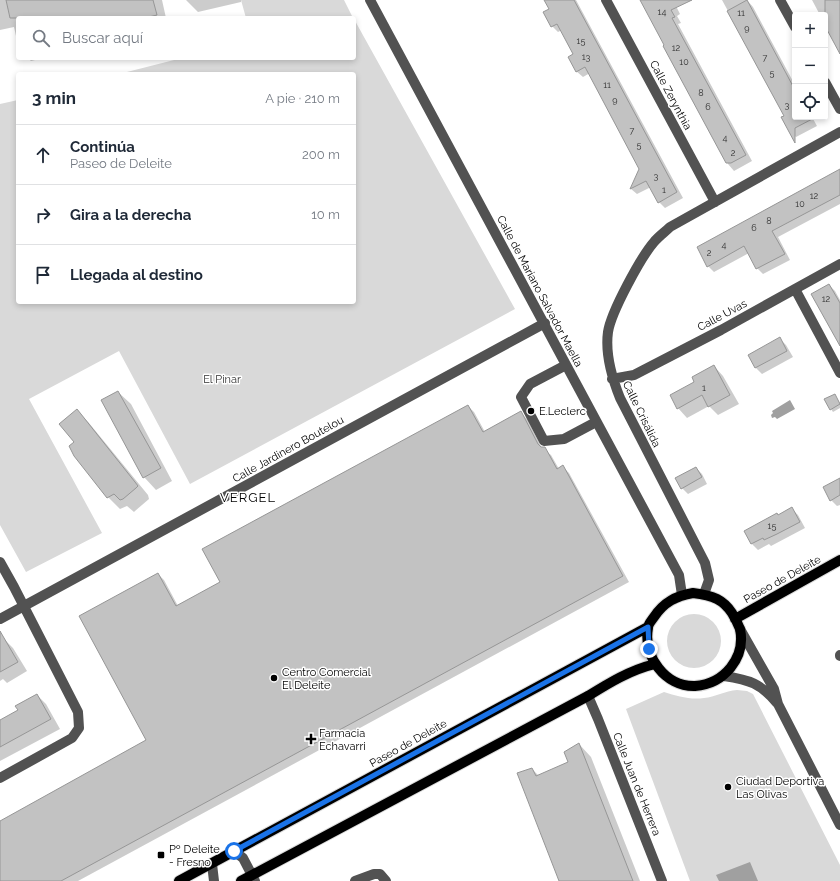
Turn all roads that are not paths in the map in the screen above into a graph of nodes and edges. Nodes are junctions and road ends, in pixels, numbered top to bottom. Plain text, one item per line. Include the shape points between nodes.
1 (370, 0) edge
2 (606, 0) edge
3 (780, 0) edge
4 (792, 22) edge
5 (826, 84) edge
6 (840, 109) edge
7 (840, 132) edge
8 (715, 202) junction
9 (840, 264) edge
10 (795, 289) junction
11 (545, 323) junction
12 (566, 365) junction
13 (840, 373) edge
14 (612, 378) junction
15 (596, 422) junction
16 (840, 560) edge
17 (0, 562) edge
18 (704, 594) junction
19 (682, 595) junction
20 (24, 607) junction
21 (0, 619) edge
22 (735, 619) junction
23 (648, 627) junction
24 (740, 629) junction
25 (655, 664) junction
26 (724, 676) junction
27 (588, 696) junction
28 (778, 704) junction
29 (0, 778) edge
30 (840, 825) edge
31 (234, 851) junction
32 (212, 864) junction
33 (254, 878) edge
34 (180, 881) edge
35 (214, 881) edge
36 (241, 881) edge
37 (355, 881) edge
38 (386, 881) edge
39 (662, 881) edge

1 - 11 street, Calle de Mariano Salvador Maella
2 - 8 street, Calle Zerynthia
3 - 4 street
5 - 6 street
7 - 8 street, Calle Crisálida
8 - 14 street, Calle Crisálida via 670,227 654,242 639,265 608,332 608,356
9 - 10 street, Calle Uvas
10 - 13 street
10 - 14 street, Calle Uvas via 634,375
11 - 12 street, Calle de Mariano Salvador Maella
11 - 20 street, Calle Jardinero Boutelou
12 - 15 street, Calle de Mariano Salvador Maella
12 - 15 street via 530,384 521,397 544,440 564,439
14 - 18 street, Calle Crisálida via 705,563 709,580
15 - 19 street, Calle de Mariano Salvador Maella via 679,575
16 - 22 main road, Paseo de Deleite
17 - 20 street
18 - 19 main road
18 - 22 main road via 716,598 727,606
19 - 23 main road via 670,600 660,609
20 - 21 street, Calle Jardinero Boutelou
20 - 29 street via 78,712 79,728 72,738
22 - 24 main road
23 - 25 main road via 649,649
23 - 31 main road, Paseo de Deleite
24 - 26 main road via 739,652 734,664
24 - 28 street via 774,689
25 - 26 main road via 665,675 679,683 694,686 710,683
25 - 27 main road via 620,677
26 - 28 street via 744,679 759,685
27 - 33 main road
27 - 39 street, Calle Juan de Herrera
28 - 30 street
31 - 32 main road, Paseo de Deleite
31 - 33 street via 243,858
32 - 34 main road, Paseo de Deleite
32 - 35 street
33 - 36 main road
37 - 38 street via 380,874

